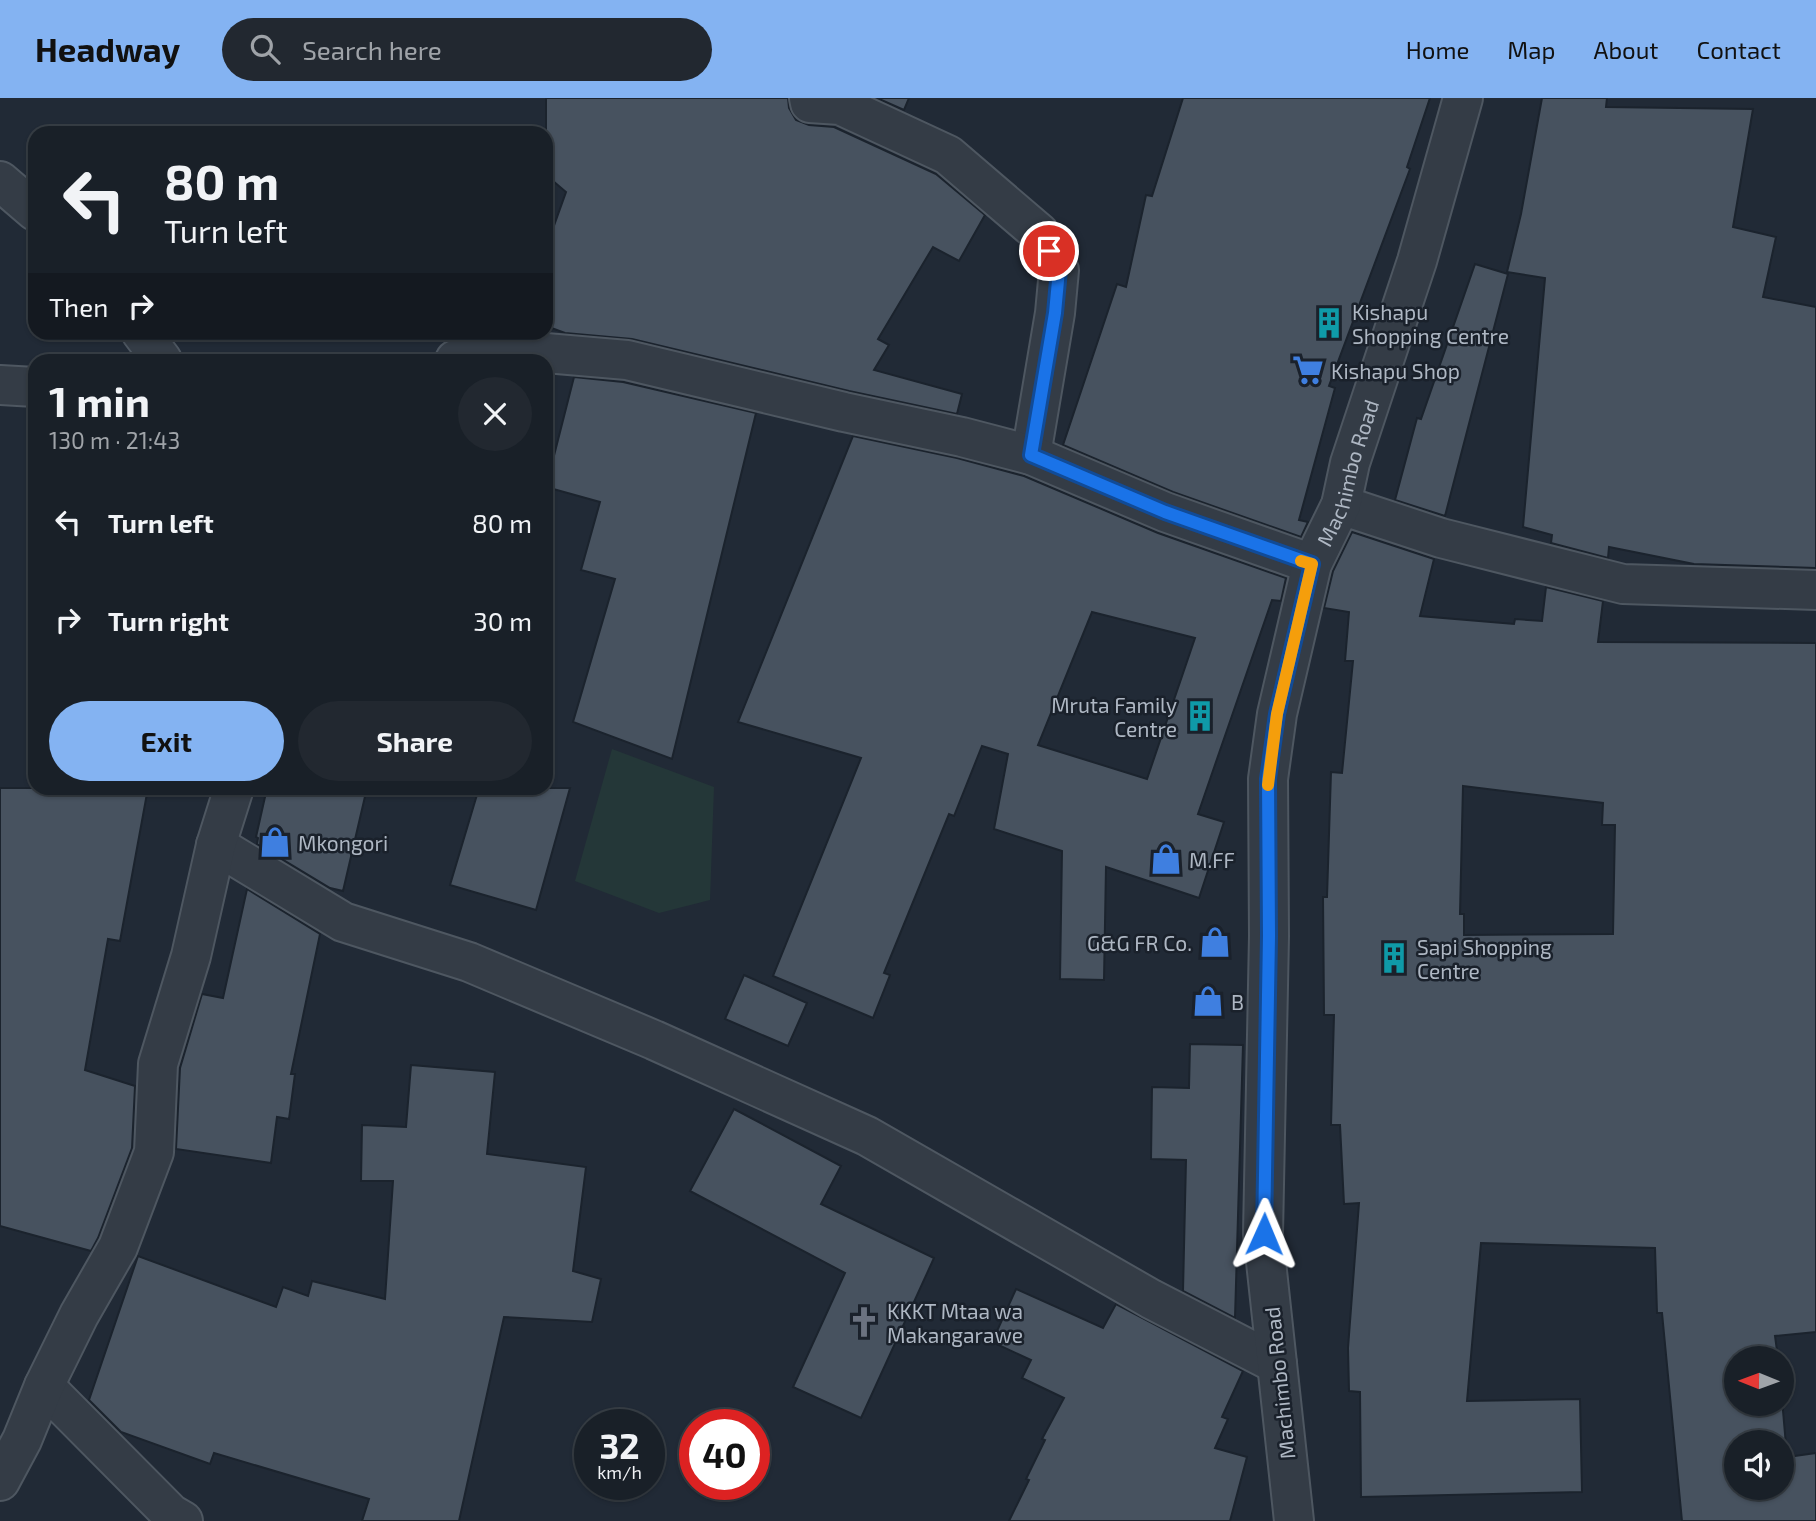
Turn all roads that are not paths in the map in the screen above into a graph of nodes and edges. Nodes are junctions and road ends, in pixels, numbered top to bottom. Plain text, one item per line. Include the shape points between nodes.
1 (809, 98) edge
2 (1463, 98) edge
3 (0, 181) edge
4 (28, 205) edge
5 (489, 354) edge
6 (0, 384) edge
7 (28, 386) edge
8 (1031, 455) junction
9 (1341, 505) junction
10 (1312, 564) junction
11 (1816, 590) edge
12 (232, 795) edge
13 (216, 845) junction
14 (1278, 1364) junction
15 (44, 1386) junction
16 (0, 1481) edge
17 (183, 1521) edge
18 (1294, 1521) edge

1 - 8 street via 810,103 840,105 948,155 1040,233 1059,270
2 - 9 street, Machimbo Road
3 - 4 street
5 - 8 street via 511,350 627,360
6 - 7 street
8 - 10 street via 1165,512
9 - 10 street, Machimbo Road
9 - 11 street via 1441,538 1623,584
10 - 14 street, Machimbo Road via 1277,714 1268,779 1264,1234
12 - 13 street
13 - 14 street via 343,922 469,962 867,1136 1151,1299
13 - 15 street via 191,956 158,1064 154,1152 118,1247
14 - 18 street, Machimbo Road
15 - 16 street
15 - 17 street

